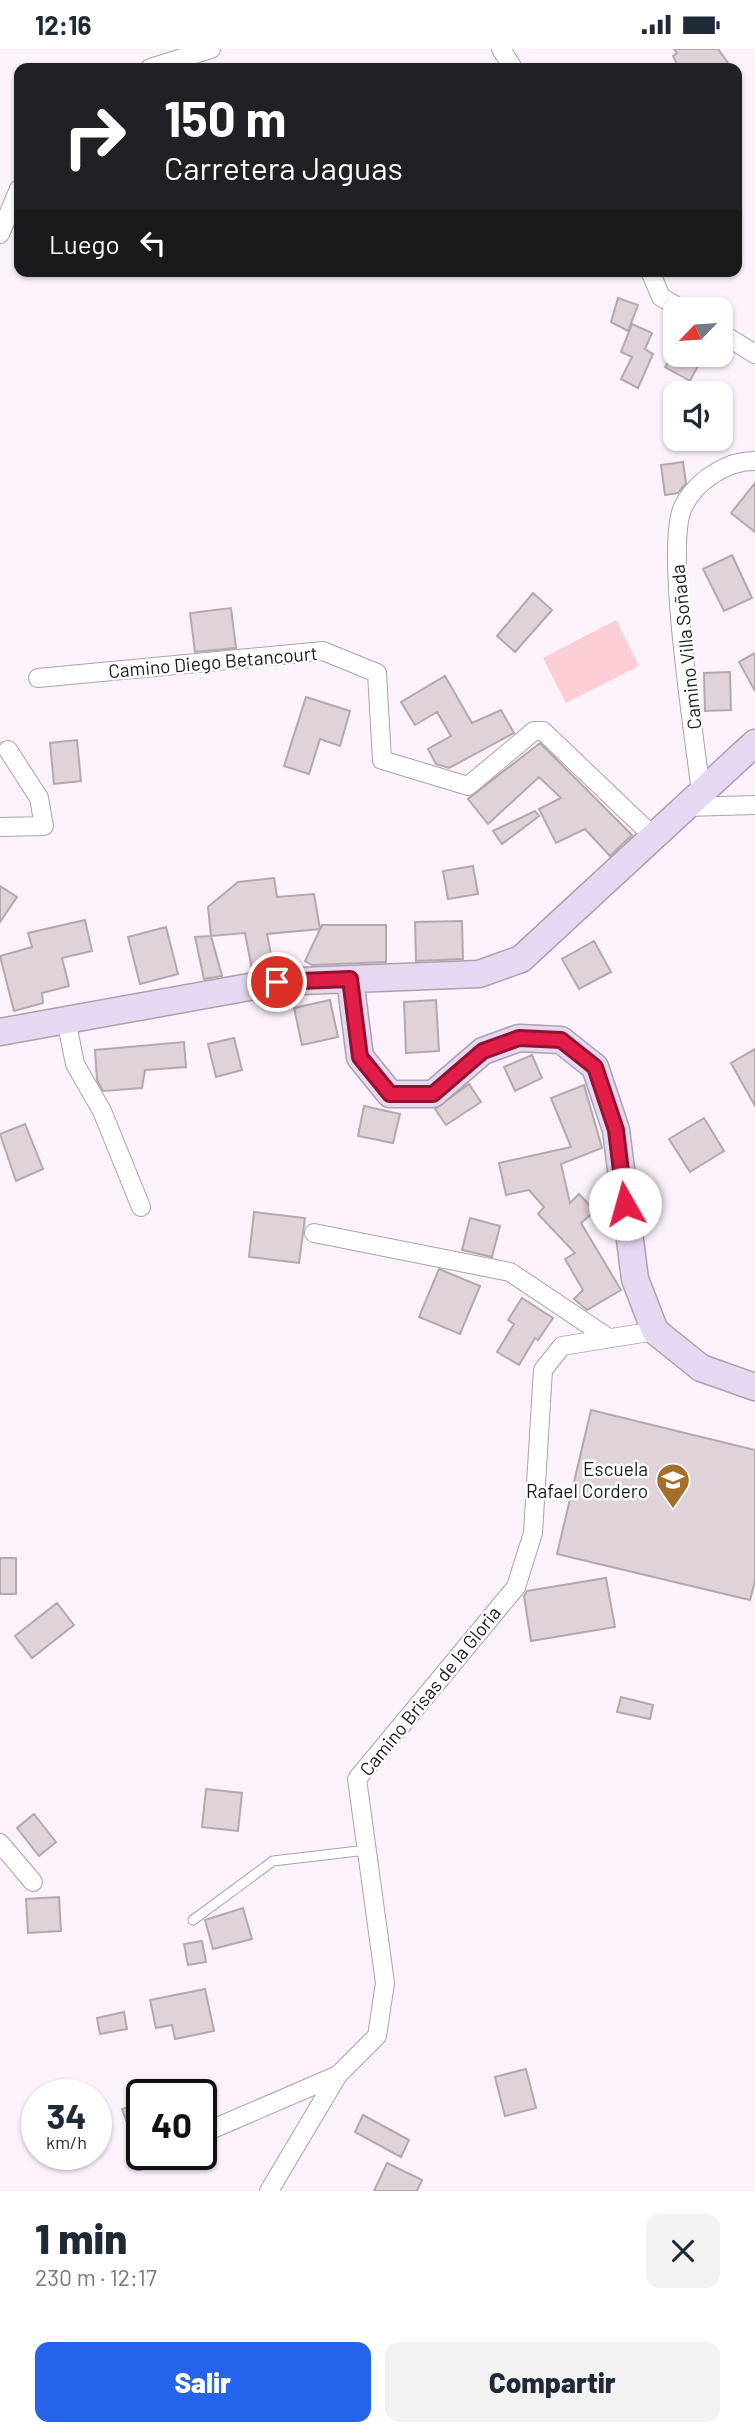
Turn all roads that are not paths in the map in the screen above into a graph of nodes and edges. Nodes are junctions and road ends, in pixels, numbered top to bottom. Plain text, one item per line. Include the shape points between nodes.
1 (211, 49) edge
2 (166, 63) edge
3 (14, 201) edge
4 (0, 234) edge
5 (653, 277) edge
6 (663, 297) edge
7 (733, 340) edge
8 (755, 354) edge
9 (755, 461) edge
10 (38, 678) dead end
11 (755, 743) edge
12 (8, 750) dead end
13 (694, 800) junction
14 (755, 805) edge
15 (0, 827) edge
16 (654, 838) junction
17 (350, 979) junction
18 (66, 1019) junction
19 (2, 1026) edge
20 (141, 1207) dead end
21 (314, 1233) dead end
22 (655, 1331) junction
23 (607, 1337) junction
24 (755, 1387) edge
25 (0, 1843) edge
26 (368, 1850) junction
27 (33, 1882) dead end
28 (193, 1920) dead end
29 (338, 2075) junction
30 (217, 2127) edge
31 (269, 2191) edge

1 - 2 street
3 - 4 street
5 - 6 street
7 - 8 street
9 - 13 street, Camino Villa Soñada via 738,461 704,480 682,508 676,564
10 - 16 street, Camino Diego Betancourt via 323,651 377,673 382,760 468,786 534,731 543,731
11 - 13 street
12 - 15 street via 39,798 44,826
13 - 14 street
13 - 16 street
16 - 17 street via 521,958 479,974
17 - 18 street via 277,982
17 - 22 street via 360,1057 390,1094 433,1094 483,1051 519,1038 561,1040 595,1067 616,1130 635,1279
18 - 19 street
18 - 20 street via 75,1064 102,1111
21 - 23 street via 510,1272
22 - 23 street, Camino Brisas de la Gloria
22 - 24 street via 701,1368
23 - 26 street, Camino Brisas de la Gloria via 562,1346 542,1370 533,1532 516,1587 357,1779
25 - 27 street
26 - 28 lane via 273,1861
26 - 29 street, Camino Brisas de la Gloria via 385,1983 377,2036
29 - 30 street
29 - 31 street, Camino Brisas de la Gloria

